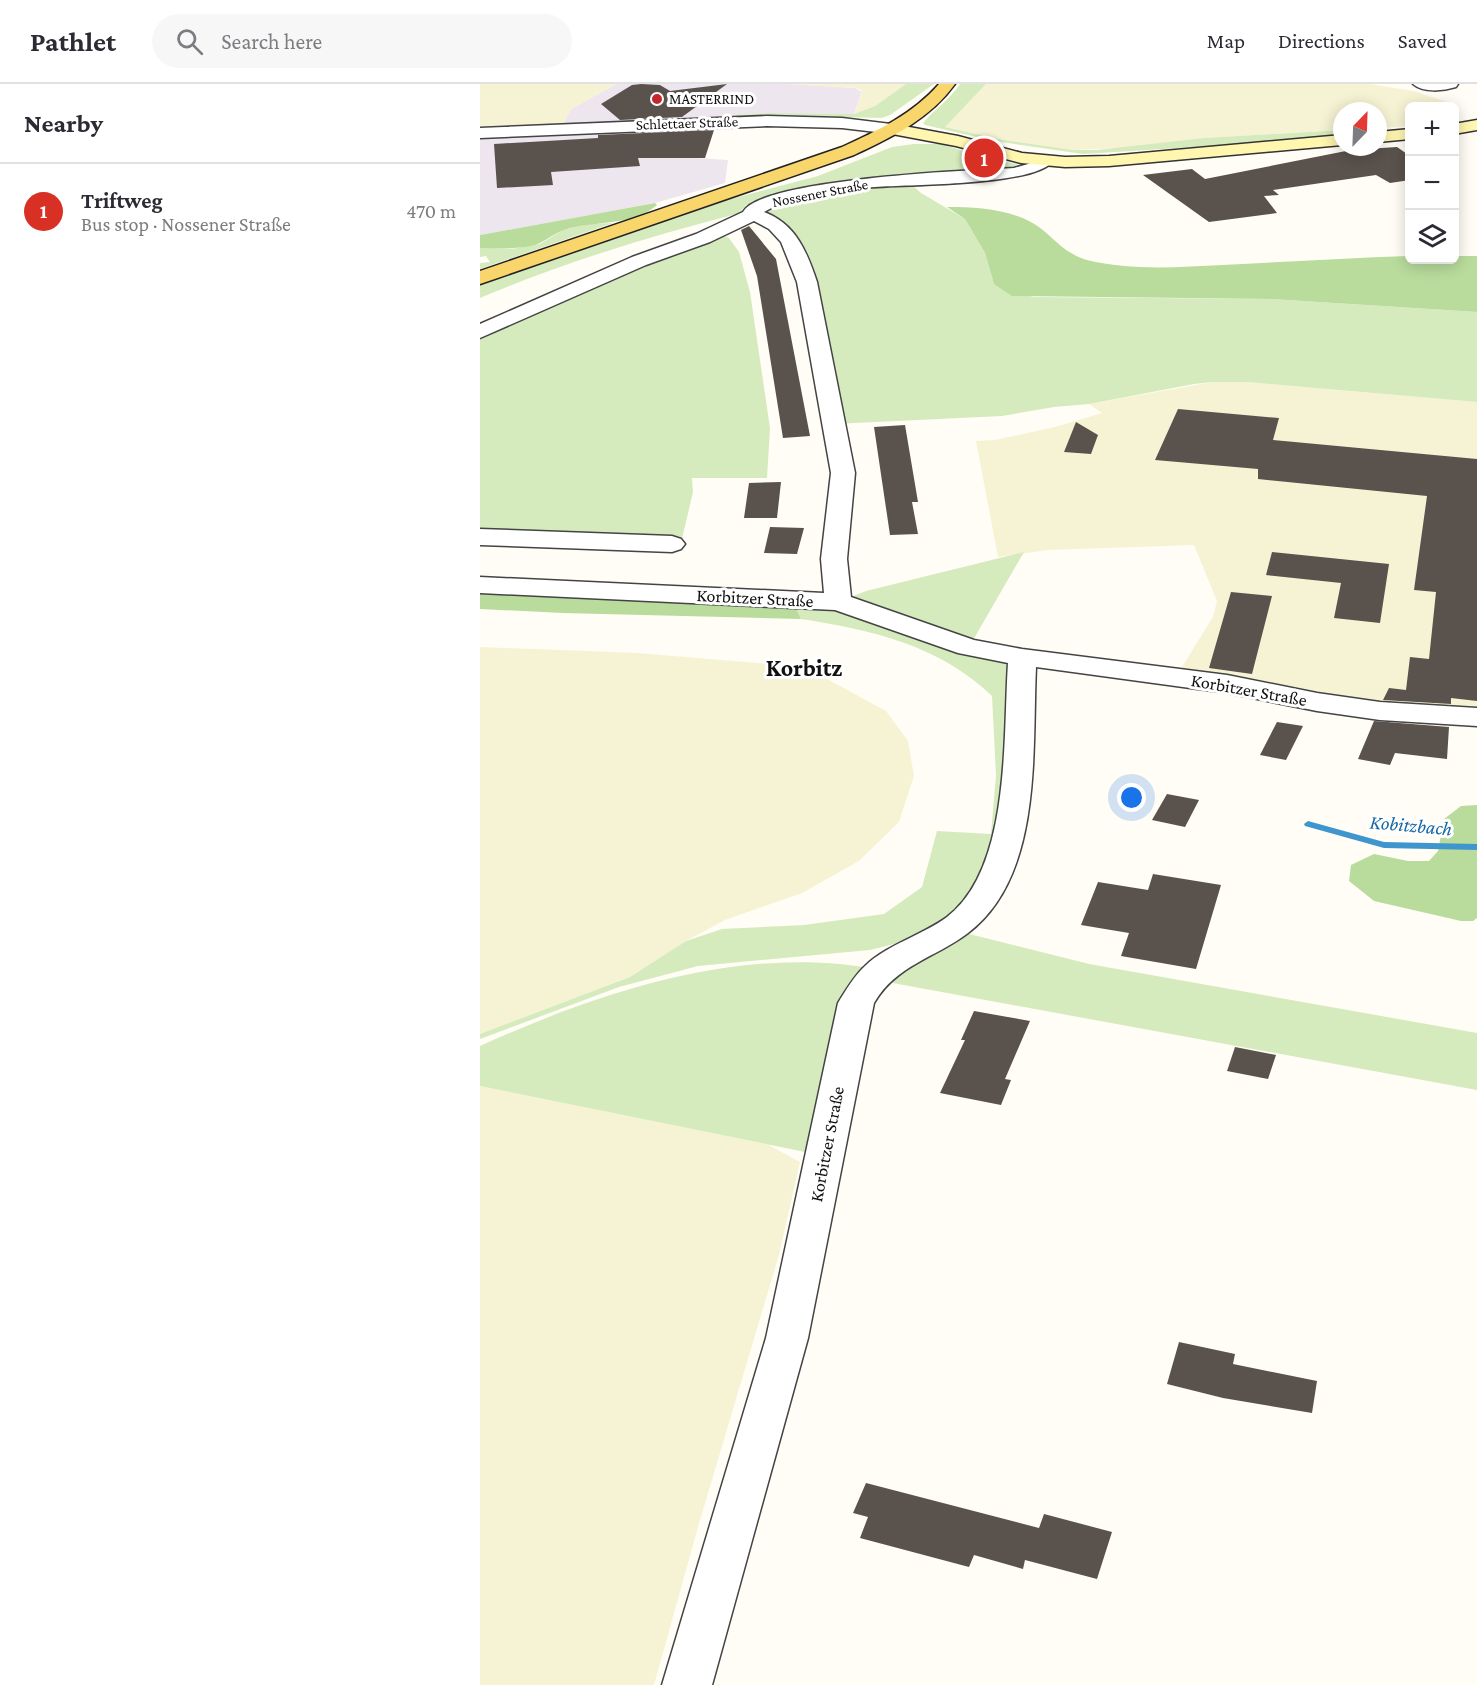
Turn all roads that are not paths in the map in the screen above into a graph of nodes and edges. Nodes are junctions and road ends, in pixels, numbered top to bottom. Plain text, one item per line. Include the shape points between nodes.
1 (947, 84) edge
2 (1422, 84) edge
3 (1450, 84) edge
4 (1477, 125) edge
5 (1459, 128) edge
6 (893, 129) junction
7 (480, 132) edge
8 (1405, 134) edge
9 (1387, 136) edge
10 (958, 141) junction
11 (1333, 141) edge
12 (864, 144) junction
13 (1044, 161) junction
14 (753, 214) junction
15 (480, 279) edge
16 (480, 332) edge
17 (480, 537) edge
18 (672, 544) dead end
19 (480, 585) edge
20 (838, 602) junction
21 (1022, 657) junction
22 (1477, 717) edge
23 (687, 1685) edge

1 - 6 main road via 933,100
2 - 3 street
4 - 5 street
6 - 7 street, Schlettaer Straße via 789,119
6 - 10 street
6 - 12 main road
8 - 9 street
10 - 12 street
10 - 13 street, Nossener Straße
11 - 13 street, Nossener Straße via 1109,161
12 - 15 main road
13 - 14 street, Nossener Straße via 1014,173 830,188 759,205 752,210
14 - 16 street, Nossener Straße
14 - 20 street via 773,222 785,233 798,252 807,282 843,473 834,559
17 - 18 street
19 - 20 street, Korbitzer Straße
20 - 21 street, Korbitzer Straße via 968,647
21 - 22 street, Korbitzer Straße via 1227,684 1380,711
21 - 23 street, Korbitzer Straße via 1012,806 996,876 971,914 952,930 890,963 871,979 856,1003 787,1338

